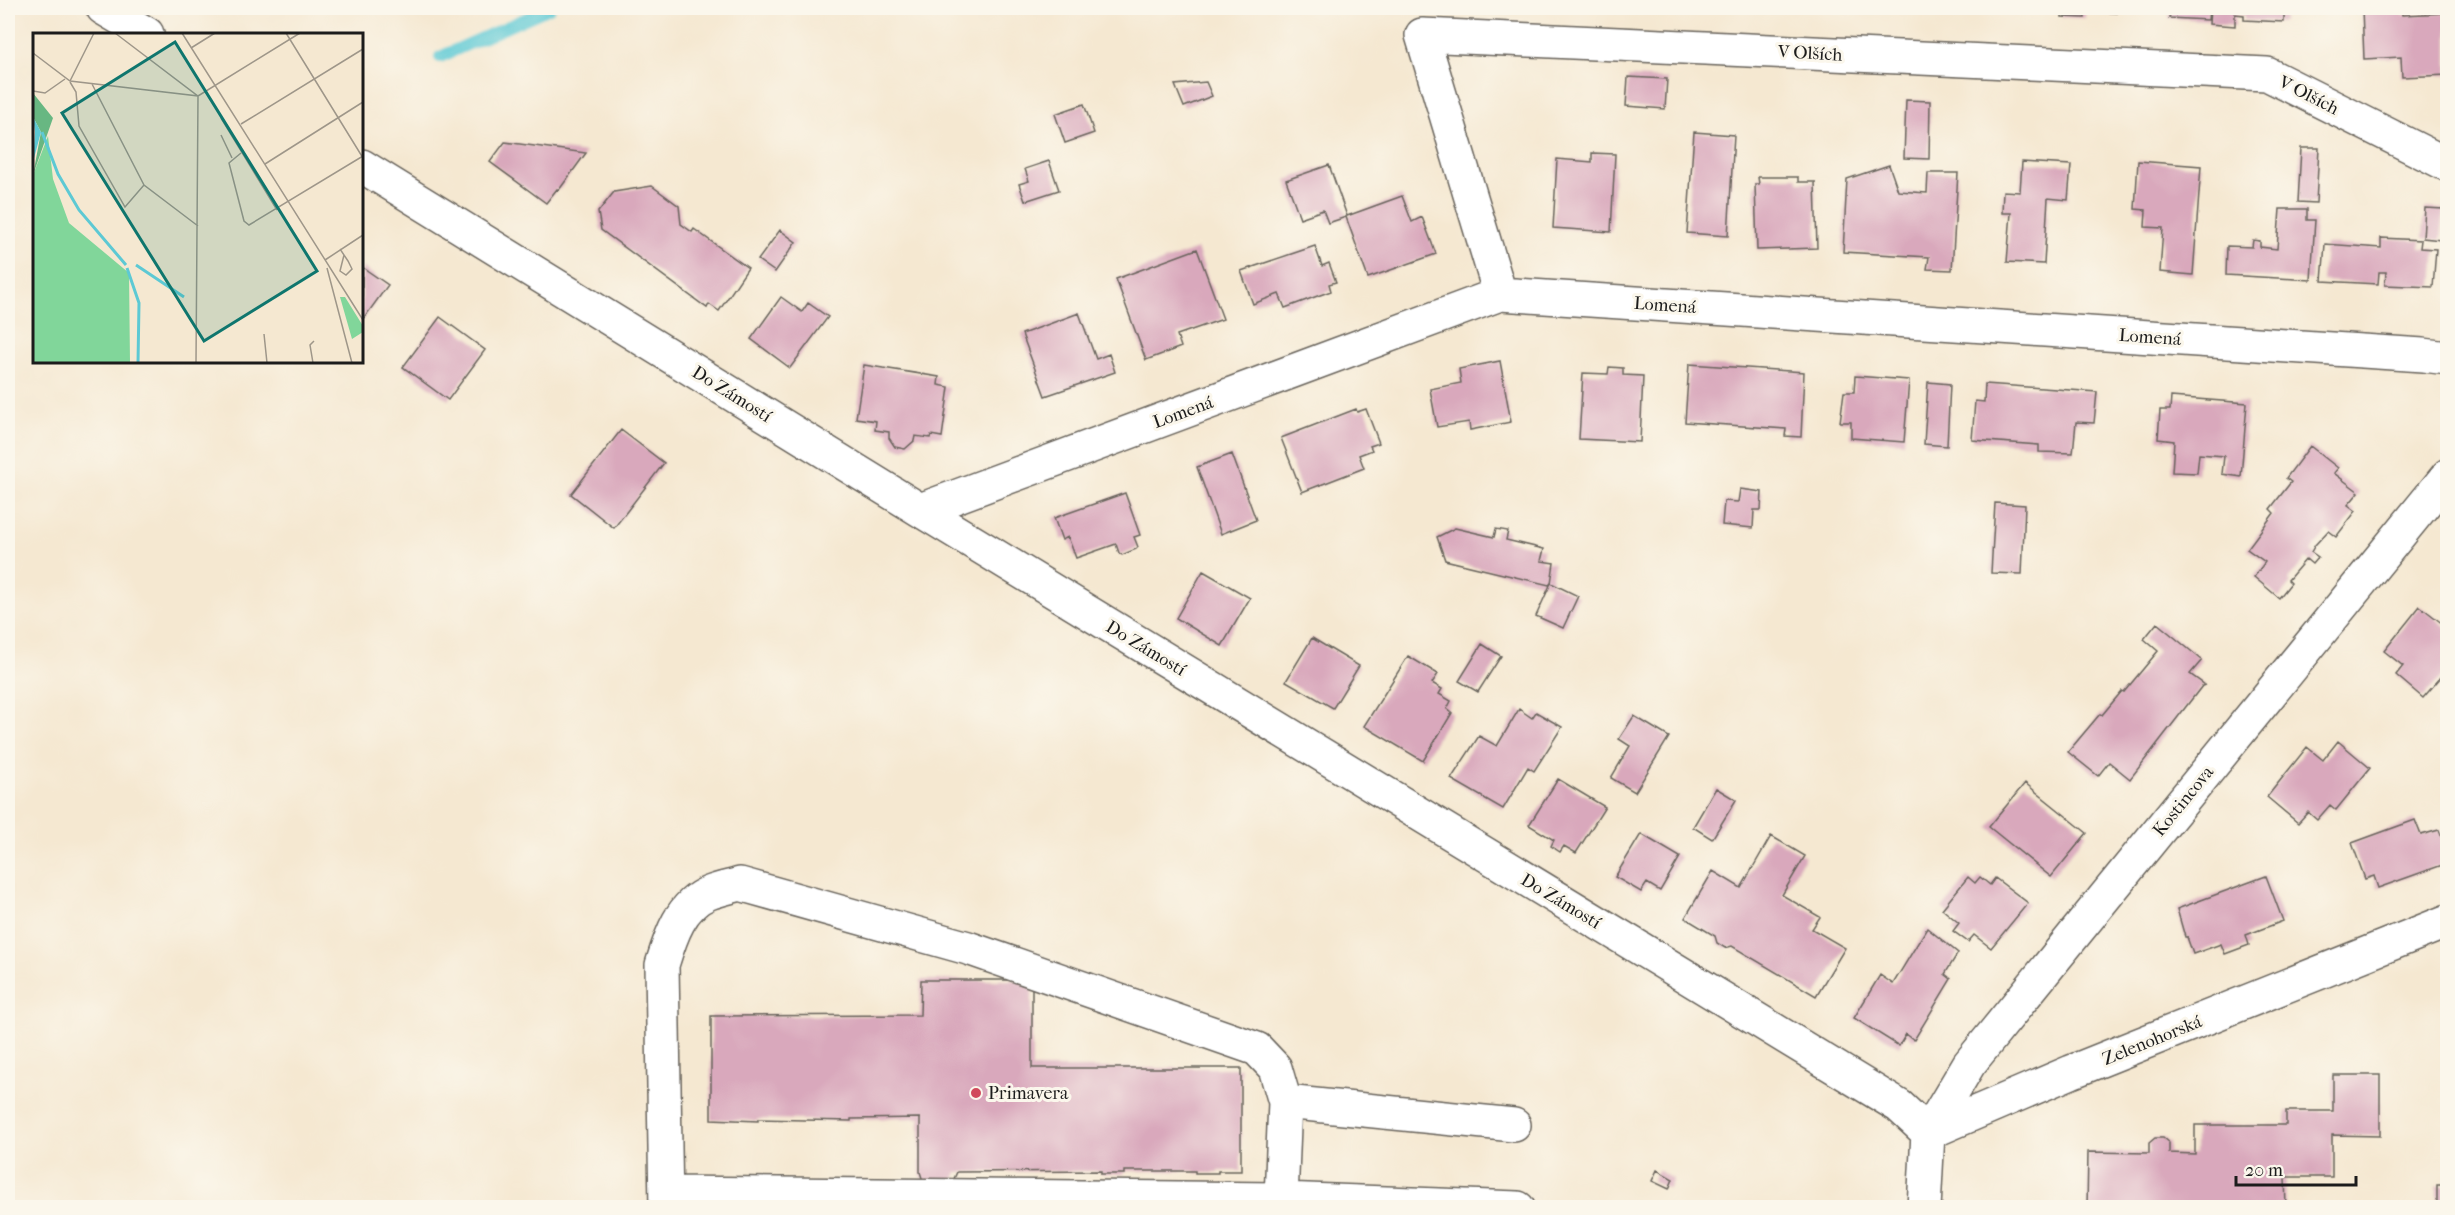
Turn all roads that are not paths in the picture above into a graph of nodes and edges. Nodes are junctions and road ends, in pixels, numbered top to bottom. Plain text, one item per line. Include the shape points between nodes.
1 (104, 8) edge
2 (145, 33) edge
3 (2448, 165) edge
4 (363, 167) edge
5 (1500, 294) junction
6 (2448, 358) edge
7 (2448, 475) edge
8 (920, 510) junction
9 (2448, 921) edge
10 (1286, 1102) junction
11 (1514, 1125) dead end
12 (1928, 1133) junction
13 (1281, 1199) junction
14 (666, 1200) edge
15 (1518, 1208) edge
16 (1924, 1208) edge

1 - 2 street
3 - 5 street, V Olších via 2267,74 1422,35
4 - 8 street, Do Zámostí
5 - 6 street, Lomená
5 - 8 street, Lomená
7 - 12 street, Kostincova via 1969,1064
8 - 12 street, Do Zámostí via 1899,1106
9 - 12 street, Zelenohorská
10 - 11 street
10 - 13 street
10 - 14 street via 1275,1068 1257,1049 968,948 740,884 706,893 687,909 673,933 662,965
12 - 16 street
13 - 14 street
13 - 15 street

